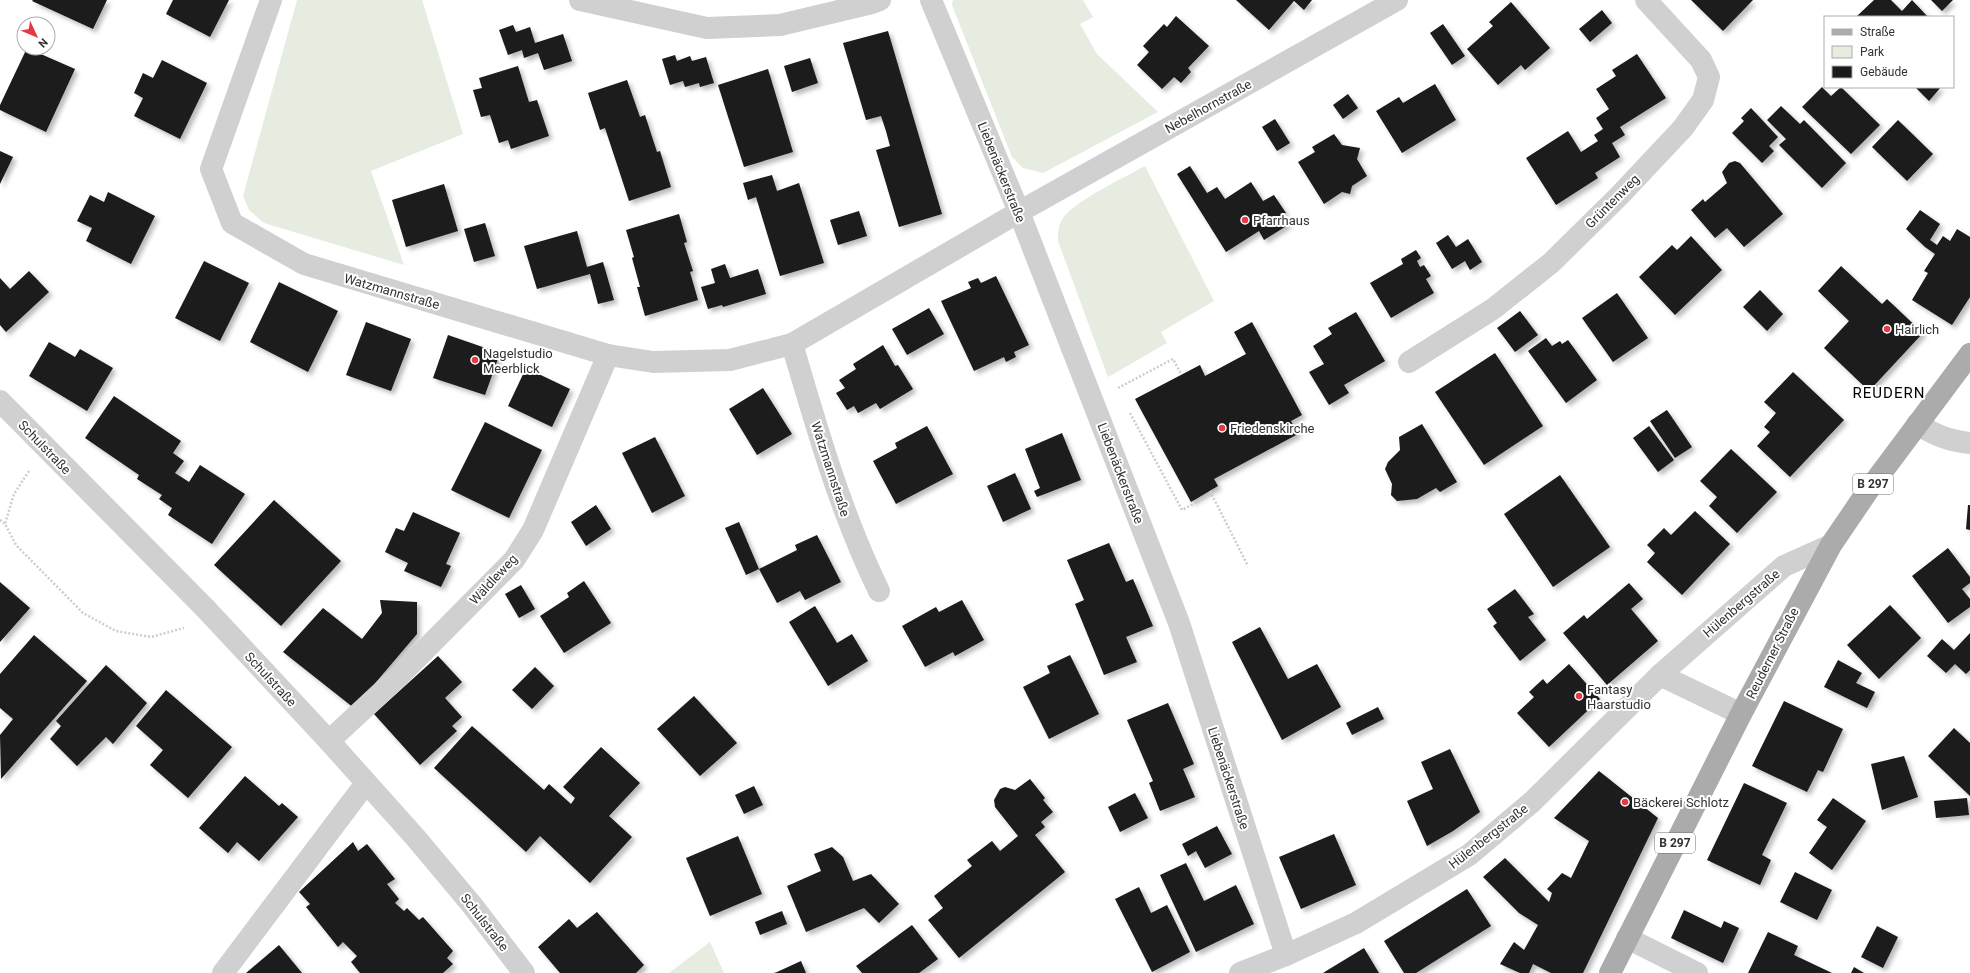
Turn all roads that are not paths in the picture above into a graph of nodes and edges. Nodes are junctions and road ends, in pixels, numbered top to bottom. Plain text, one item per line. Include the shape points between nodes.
1 (271, 0) edge
2 (580, 0) edge
3 (880, 0) edge
4 (931, 0) edge
5 (1397, 0) edge
6 (1646, 0) edge
7 (1019, 212) junction
8 (792, 344) junction
9 (608, 354) junction
10 (1970, 354) edge
11 (1409, 362) dead end
12 (0, 401) edge
13 (1917, 424) junction
14 (1970, 443) edge
15 (1831, 545) junction
16 (879, 591) dead end
17 (1660, 675) junction
18 (1741, 714) junction
19 (330, 741) junction
20 (366, 783) junction
21 (1627, 938) junction
22 (1286, 955) junction
23 (223, 973) edge
24 (524, 973) edge
25 (1240, 973) edge
26 (1610, 973) edge
27 (1697, 973) edge

1 - 9 street, Watzmannstraße via 211,169 232,223 304,264
2 - 3 street via 707,28 780,25
4 - 7 street, Liebenäckerstraße
5 - 7 street, Nebelhornstraße
6 - 11 street, Grüntenweg via 1701,60 1709,77 1703,100 1683,128 1620,195 1551,262 1493,308
7 - 8 street, Watzmannstraße
7 - 22 street, Liebenäckerstraße via 1179,623
8 - 9 street, Watzmannstraße via 730,360 653,362
8 - 16 street, Watzmannstraße via 836,489 863,559
9 - 19 street, Wäldleweg via 533,530 514,560 400,675
10 - 13 main road, Reuderner Straße / B 297
12 - 19 street, Schulstraße via 205,608
13 - 14 street via 1935,436
13 - 15 main road, Reuderner Straße / B 297
15 - 17 street, Hülenbergstraße via 1784,566
15 - 18 main road, Reuderner Straße / B 297
17 - 18 street
17 - 22 street, Hülenbergstraße via 1532,802 1468,855 1356,924
18 - 21 main road, Reuderner Straße / B 297
19 - 20 street, Schulstraße
20 - 23 street
20 - 24 street, Schulstraße via 472,905
21 - 26 main road, Reuderner Straße / B 297
21 - 27 street
22 - 25 street, Hülenbergstraße

